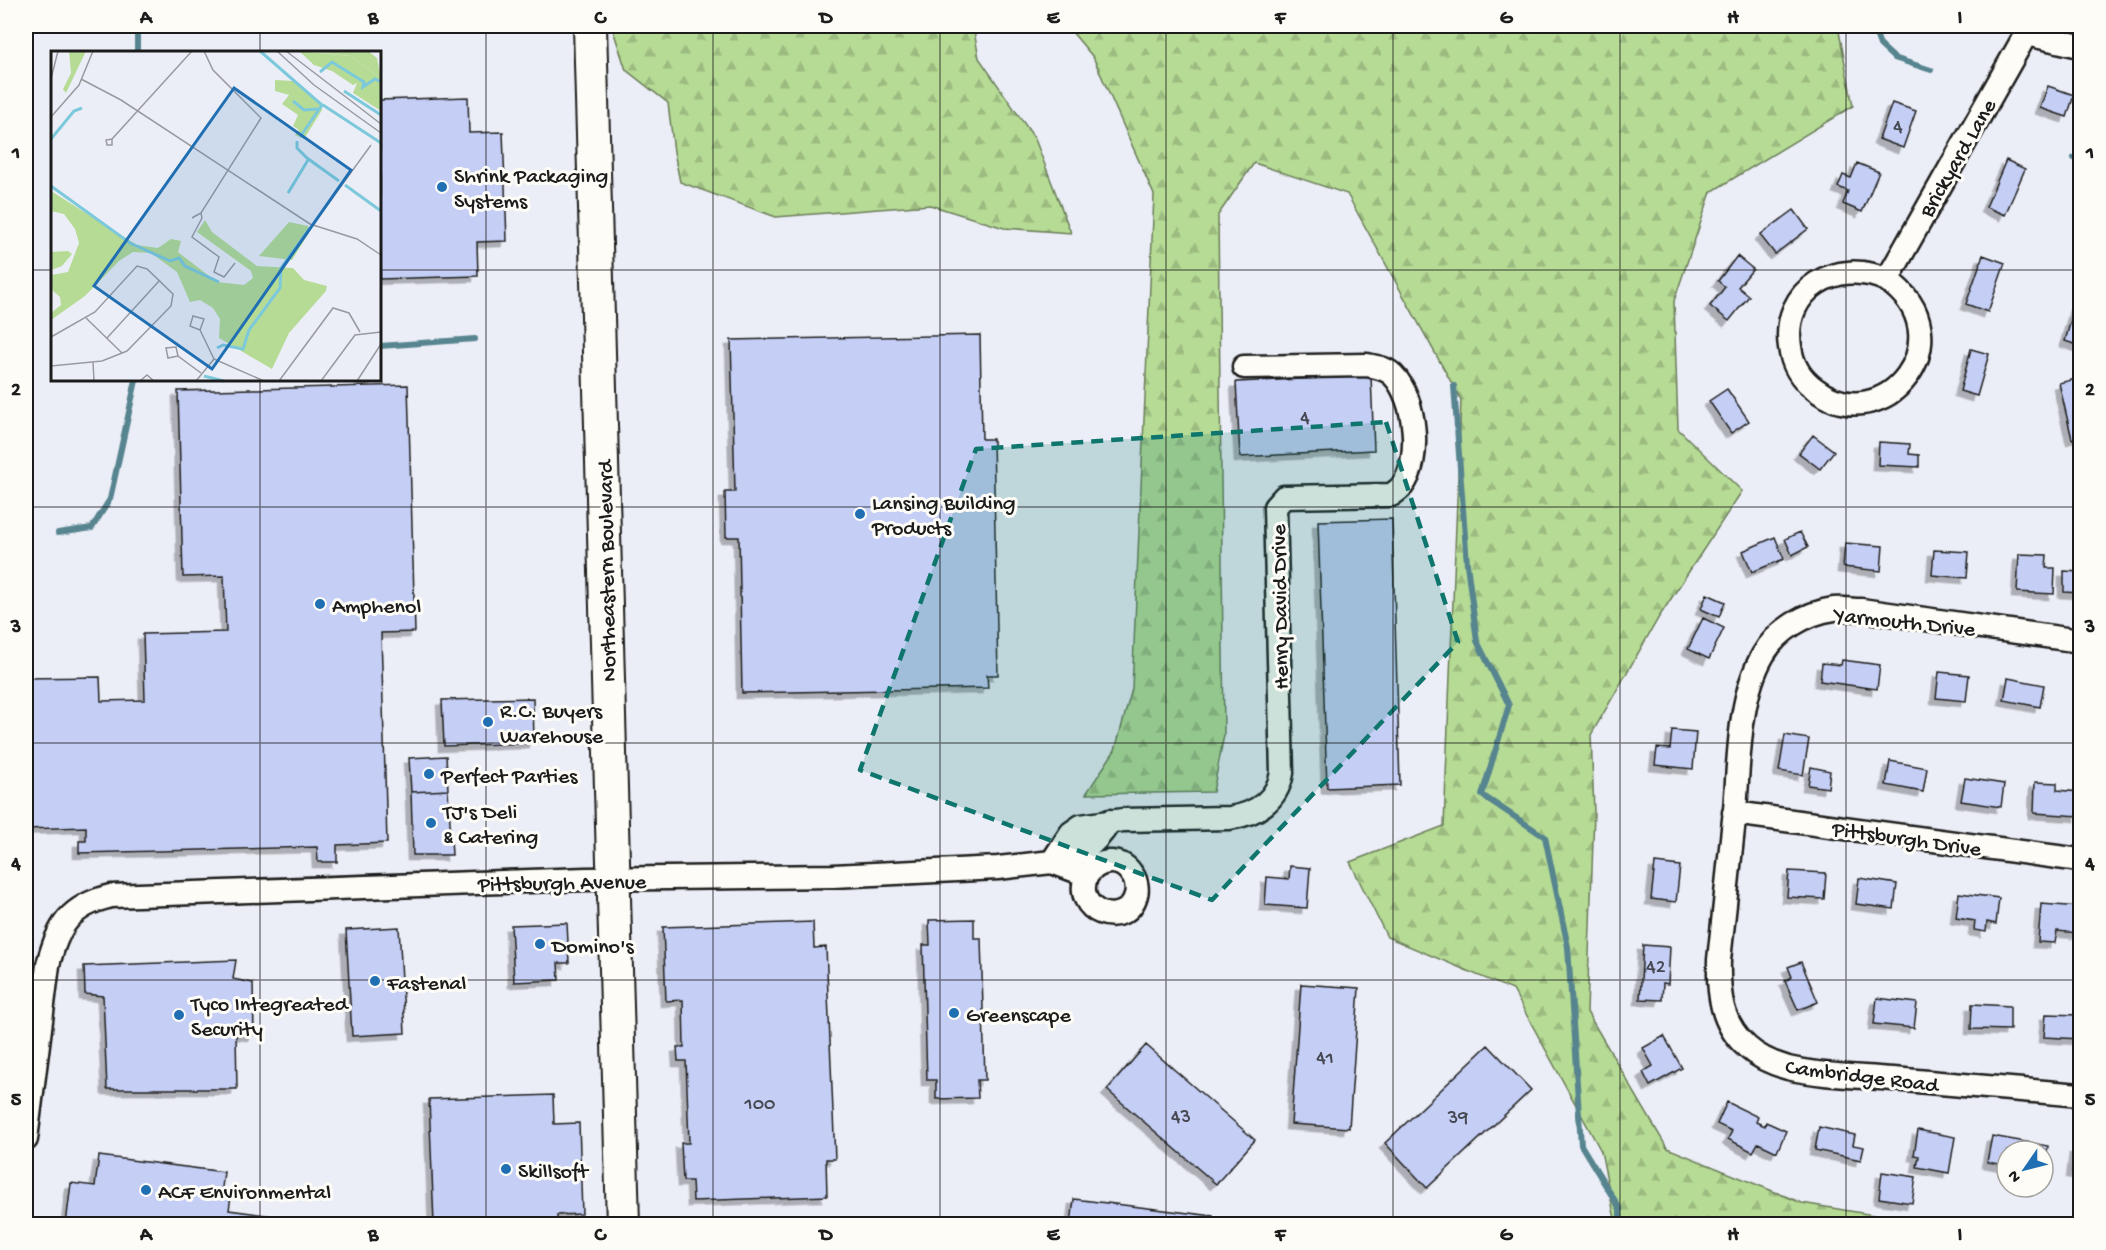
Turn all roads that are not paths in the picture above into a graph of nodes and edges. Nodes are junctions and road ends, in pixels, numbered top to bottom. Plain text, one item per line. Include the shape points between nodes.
1 (590, 26) edge
2 (2023, 30) edge
3 (2080, 46) edge
4 (1887, 280) junction
5 (1244, 367) dead end
6 (2080, 641) edge
7 (1734, 813) junction
8 (2080, 860) edge
9 (1052, 862) junction
10 (1087, 875) dead end
11 (614, 879) junction
12 (2080, 1095) edge
13 (26, 1139) edge
14 (623, 1224) edge

1 - 11 street, Northeastern Boulevard
2 - 3 street
2 - 4 street, Brickyard Lane
4 - 4 street via 1857,271 1836,274 1817,283 1796,306 1789,337 1792,357 1802,376 1826,396 1859,403 1881,398 1913,368 1920,346 1919,324 1911,303
5 - 9 street, Henry David Drive via 1367,365 1392,374 1410,404 1414,426 1414,452 1407,475 1402,487 1391,495 1284,497 1275,507 1282,773 1280,786 1271,799 1244,816 1230,818 1110,821 1081,826 1071,833
6 - 7 street, Yarmouth Drive via 1844,609 1814,614 1777,637 1755,672 1741,740
7 - 8 street, Pittsburgh Drive
7 - 12 street, Cambridge Road via 1718,989 1733,1033 1748,1048 1788,1068
9 - 10 street, Pittsburgh Avenue
9 - 11 street, Pittsburgh Avenue via 833,876
11 - 13 street, Pittsburgh Avenue via 111,896 82,906 61,927 48,964
11 - 14 street, Northeastern Boulevard

